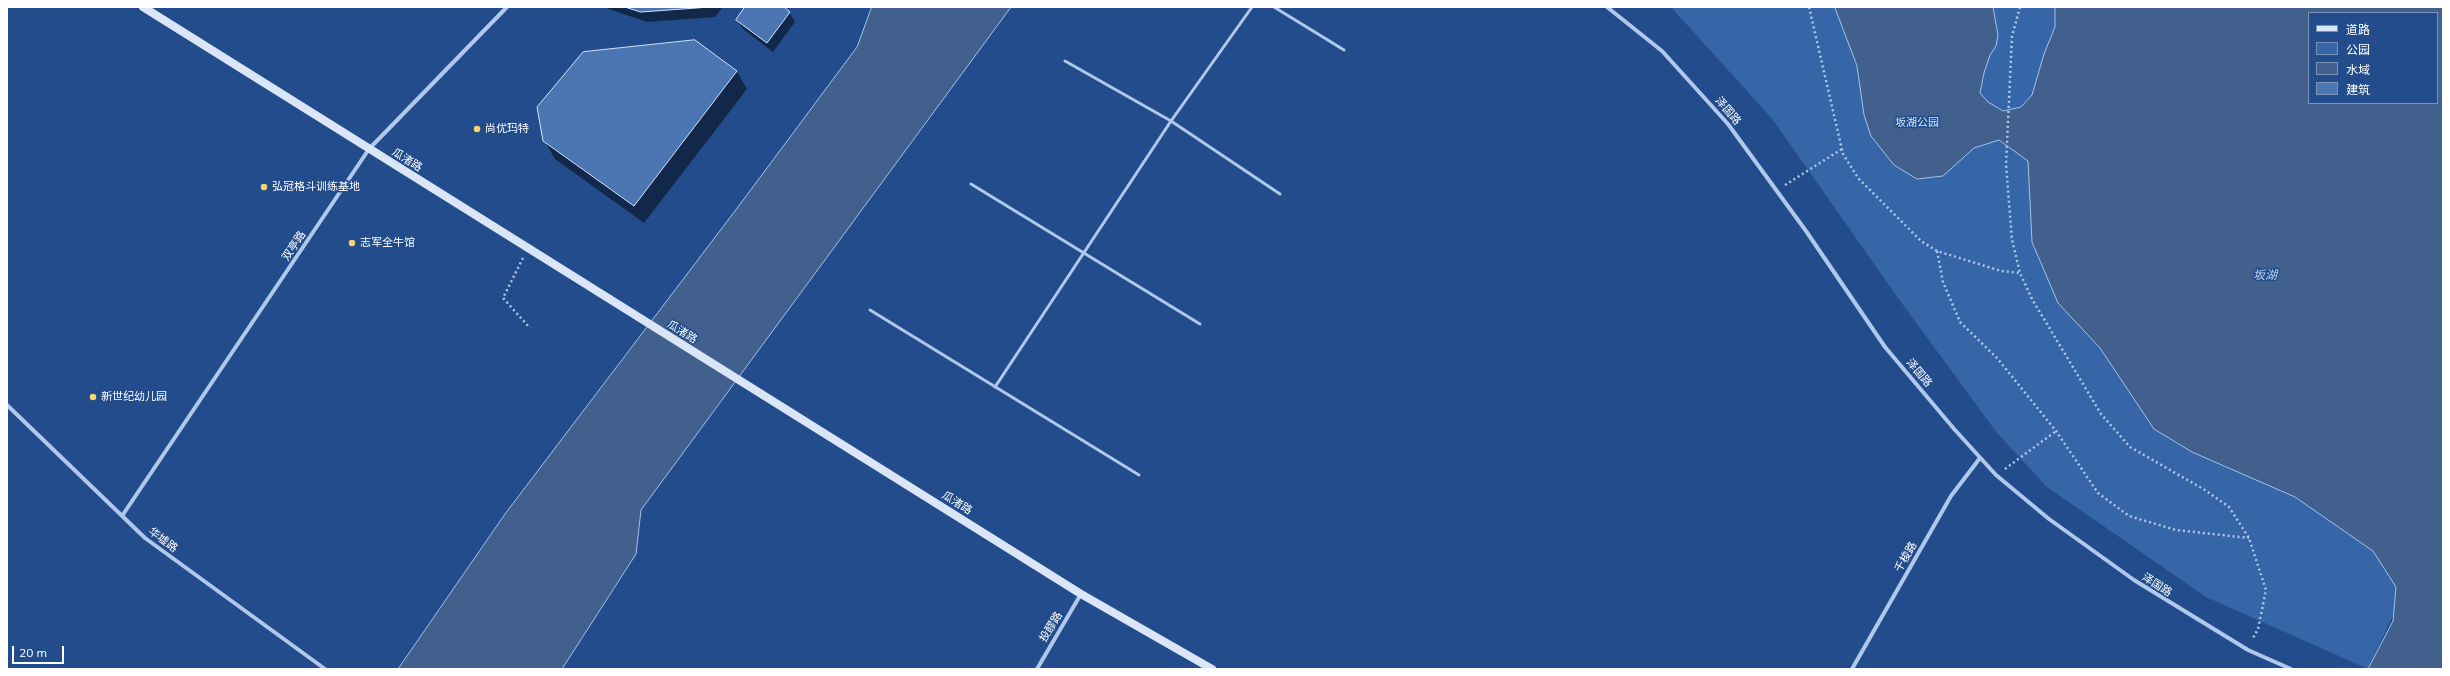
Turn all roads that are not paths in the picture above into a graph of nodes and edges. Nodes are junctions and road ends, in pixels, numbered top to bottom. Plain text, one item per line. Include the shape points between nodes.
1 (143, 7) edge
2 (507, 7) edge
3 (1252, 7) edge
4 (1274, 7) edge
5 (1607, 7) edge
6 (1344, 50) dead end
7 (1065, 61) dead end
8 (1171, 121) junction
9 (370, 149) junction
10 (971, 184) dead end
11 (1280, 194) dead end
12 (1083, 253) junction
13 (870, 310) dead end
14 (1200, 324) dead end
15 (995, 386) junction
16 (7, 405) edge
17 (1980, 458) junction
18 (1139, 475) dead end
19 (122, 516) junction
20 (1082, 594) junction
21 (325, 669) edge
22 (1037, 669) edge
23 (1212, 669) edge
24 (1852, 669) edge
25 (2291, 669) edge

1 - 9 street, 瓜渚路
2 - 9 street, 双亭路
3 - 8 lane
4 - 6 lane
5 - 17 street, 泽国路 via 1662,51 1728,124 1886,347
7 - 8 lane
8 - 11 lane
8 - 12 lane
9 - 19 street, 双亭路
9 - 20 street, 瓜渚路
10 - 12 lane
12 - 14 lane
12 - 15 lane
13 - 15 lane
15 - 18 lane
16 - 19 street, 华墟路
17 - 24 street, 千梭路 via 1951,496
17 - 25 street, 泽国路 via 1996,475 2049,519 2134,580 2248,650
19 - 21 street, 华墟路 via 145,538
20 - 22 street, 投醪路
20 - 23 street, 瓜渚路

